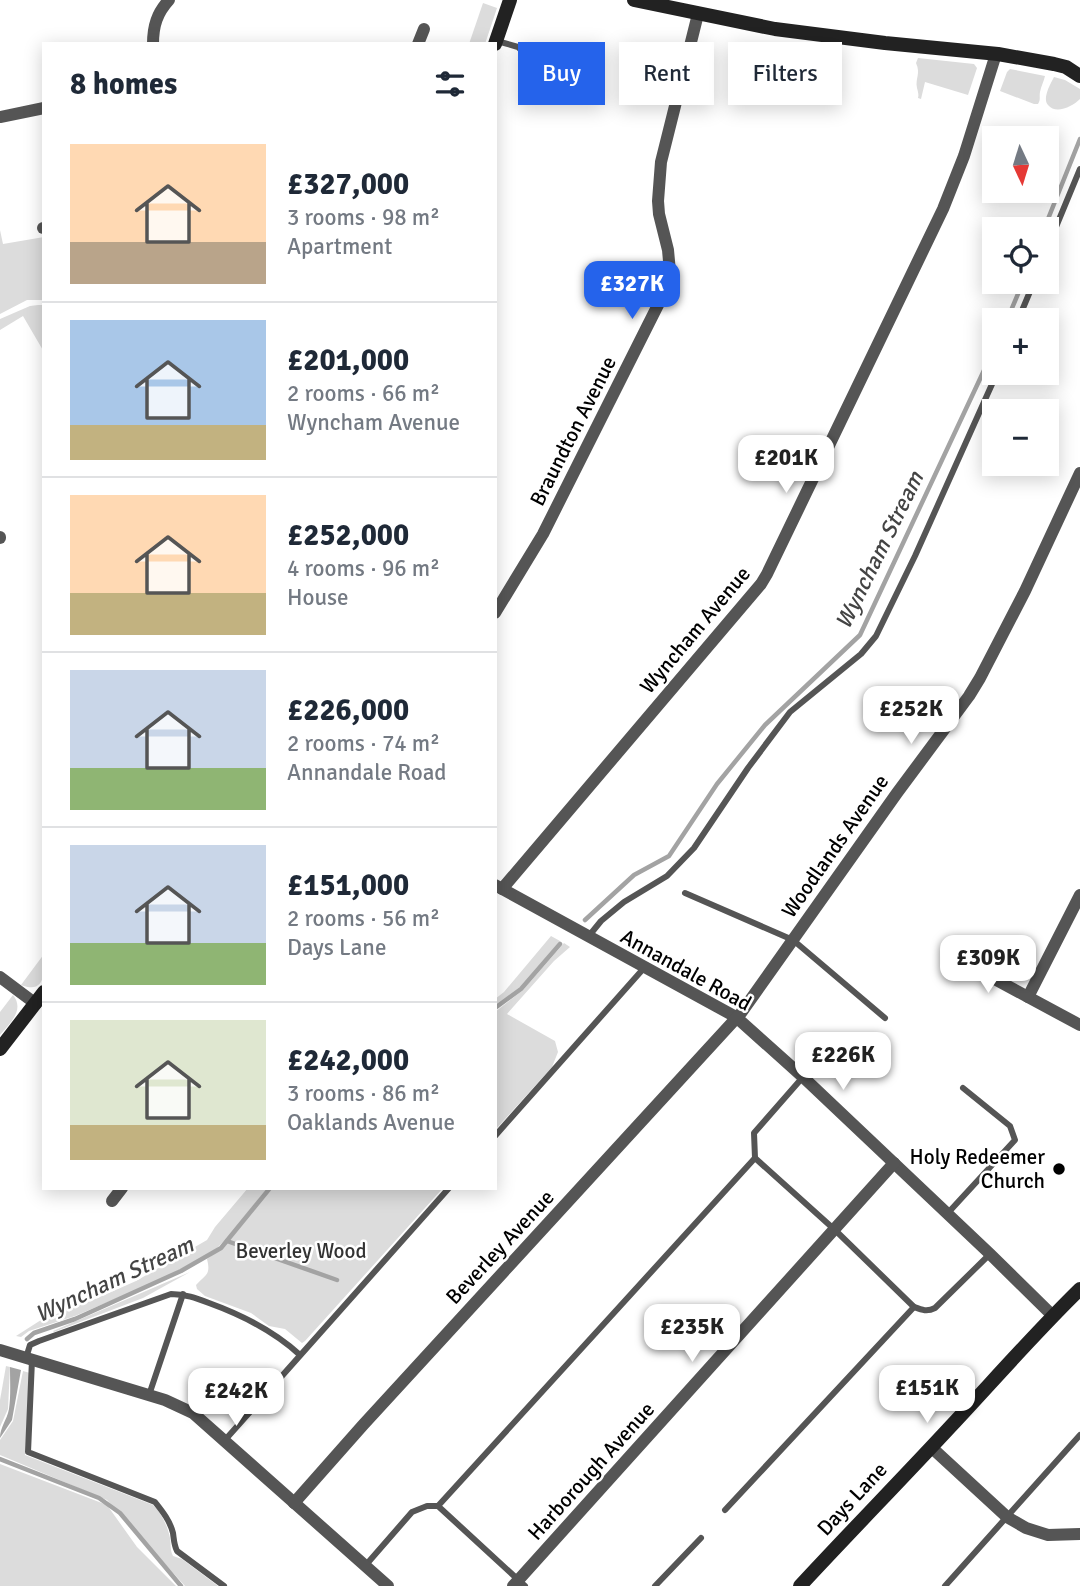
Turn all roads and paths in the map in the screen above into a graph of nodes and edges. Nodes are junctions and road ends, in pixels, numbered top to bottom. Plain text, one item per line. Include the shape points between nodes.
1 (169, 0) edge
2 (510, 0) edge
3 (634, 0) edge
4 (698, 14) junction
5 (424, 29) dead end
6 (153, 42) edge
7 (419, 42) edge
8 (496, 42) edge
9 (497, 42) edge
10 (518, 47) edge
11 (996, 54) junction
12 (1080, 76) edge
13 (42, 108) edge
14 (0, 117) edge
15 (1080, 169) edge
16 (1059, 220) edge
17 (992, 385) edge
18 (1080, 473) edge
19 (497, 610) edge
20 (499, 887) edge
21 (685, 893) dead end
22 (1080, 895) edge
23 (586, 936) junction
24 (793, 940) junction
25 (965, 963) dead end
26 (645, 968) junction
27 (0, 977) edge
28 (1028, 997) junction
29 (40, 998) edge
30 (736, 1017) junction
31 (885, 1018) dead end
32 (1080, 1025) edge
33 (0, 1049) edge
34 (803, 1077) junction
35 (963, 1088) dead end
36 (497, 1134) edge
37 (755, 1158) junction
38 (894, 1163) junction
39 (121, 1190) edge
40 (447, 1190) edge
41 (113, 1201) dead end
42 (947, 1214) junction
43 (835, 1230) junction
44 (990, 1254) junction
45 (1080, 1289) edge
46 (183, 1294) junction
47 (914, 1307) junction
48 (1053, 1316) junction
49 (6, 1352) edge
50 (300, 1355) junction
51 (29, 1359) junction
52 (149, 1395) junction
53 (1080, 1435) edge
54 (225, 1440) junction
55 (931, 1447) junction
56 (294, 1503) junction
57 (438, 1506) junction
58 (725, 1510) dead end
59 (1007, 1517) junction
60 (1080, 1534) edge
61 (701, 1538) dead end
62 (365, 1566) junction
63 (519, 1584) edge
64 (224, 1586) edge
65 (388, 1586) edge
66 (655, 1586) edge
67 (800, 1586) edge
68 (945, 1586) edge

1 - 6 street via 155,21
2 - 8 street
3 - 4 street
4 - 11 street via 775,29
4 - 19 street, Braundton Avenue via 659,179 668,282 543,534
5 - 7 street
9 - 10 lane
11 - 12 street via 1066,67
11 - 20 street, Wyncham Avenue via 943,209 767,574
13 - 14 street
15 - 16 lane
17 - 23 lane via 876,636 861,654 790,712 676,867 624,902
18 - 24 street, Woodlands Avenue via 981,678
20 - 23 street, Annandale Road
21 - 24 lane
22 - 28 street
23 - 26 street, Annandale Road
24 - 30 street, Woodlands Avenue
24 - 31 lane
25 - 28 street
26 - 30 street, Annandale Road
26 - 36 lane
27 - 29 street
28 - 32 street
29 - 33 street
30 - 34 street, Annandale Road
30 - 56 street, Beverley Avenue
34 - 37 lane via 754,1133
34 - 38 street, Annandale Road
35 - 42 lane via 1010,1126 1015,1140
37 - 43 lane
37 - 57 lane
38 - 42 street, Annandale Road
38 - 43 street, Harborough Avenue
39 - 41 street
40 - 50 lane
42 - 44 street, Annandale Road
43 - 47 lane
43 - 63 street, Harborough Avenue
44 - 47 lane via 935,1308
44 - 48 street, Annandale Road
45 - 48 street, Days Lane
46 - 50 lane via 238,1313
46 - 51 lane via 38,1341 30,1345
46 - 52 lane
47 - 58 lane
48 - 55 street, Days Lane
49 - 51 street
50 - 54 lane
51 - 52 street
51 - 64 lane via 28,1452 155,1502 166,1515 177,1551
52 - 54 street via 193,1413
53 - 59 lane
54 - 56 street
55 - 59 street
55 - 67 street, Days Lane
56 - 62 street
57 - 62 lane via 412,1512
57 - 63 lane
59 - 60 street via 1048,1535
59 - 68 lane
61 - 66 lane
62 - 65 street

